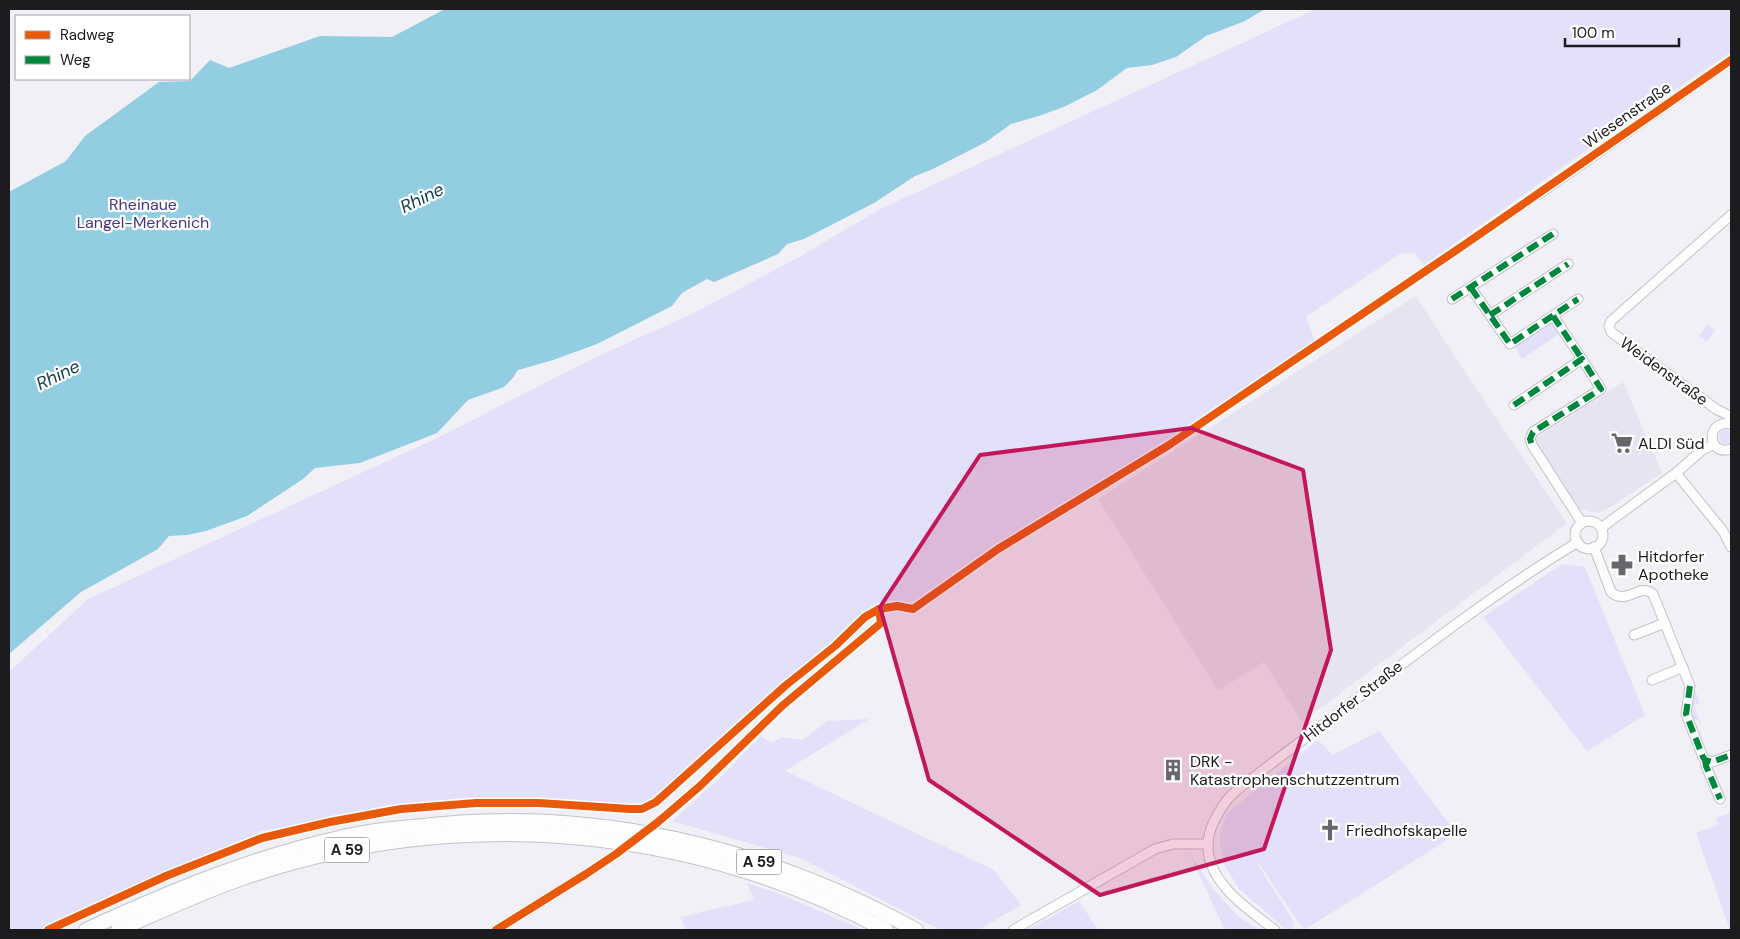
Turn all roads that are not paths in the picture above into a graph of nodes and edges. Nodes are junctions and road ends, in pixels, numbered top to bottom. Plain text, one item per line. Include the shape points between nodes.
1 (1731, 60) edge
2 (1539, 194) dead end
3 (1731, 215) edge
4 (1553, 234) dead end
5 (1568, 264) dead end
6 (1471, 288) junction
7 (1452, 299) dead end
8 (1578, 299) dead end
9 (1490, 315) junction
10 (1553, 316) junction
11 (1582, 359) junction
12 (1514, 405) dead end
13 (1729, 418) edge
14 (1714, 444) junction
15 (1731, 450) edge
16 (1676, 473) junction
17 (1582, 523) junction
18 (1601, 528) junction
19 (1578, 542) junction
20 (1731, 547) edge
21 (1594, 548) junction
22 (1665, 623) junction
23 (1634, 635) dead end
24 (1682, 668) junction
25 (1652, 680) dead end
26 (1731, 755) edge
27 (1705, 760) junction
28 (1720, 799) dead end
29 (1208, 844) junction
30 (586, 874) dead end
31 (86, 930) edge
32 (118, 930) edge
33 (496, 930) edge
34 (886, 930) edge
35 (916, 930) edge
36 (1012, 930) edge
37 (1275, 930) edge

1 - 2 street, Wiesenstraße
3 - 13 street, Weidenstraße via 1608,326 1611,332
4 - 6 street
5 - 9 street
6 - 7 street
6 - 9 street
8 - 10 street
9 - 10 street via 1510,344
10 - 11 street
11 - 12 street
11 - 17 street via 1601,389 1532,432 1530,439
13 - 14 street via 1714,430
14 - 15 street via 1722,451
14 - 16 street
16 - 18 street
16 - 20 street via 1723,531
17 - 18 street via 1590,521
17 - 19 street via 1577,529
18 - 21 street via 1601,541
19 - 21 street via 1585,548
19 - 29 street, Hitdorfer Straße via 1514,582 1434,639 1244,785 1228,799 1212,825
21 - 22 street via 1611,592 1622,598 1643,590 1650,591
22 - 23 street
22 - 24 street
24 - 25 street
24 - 27 street via 1690,686 1686,714
26 - 27 street via 1712,762
27 - 28 street
29 - 36 street via 1173,844 1155,849
29 - 37 street via 1210,861 1221,883
30 - 33 street
31 - 35 highway, A 59 via 218,873 341,837 445,823 525,821 639,831 722,850 776,867 876,909
32 - 34 highway, A 59 via 247,876 322,856 451,835 506,834 622,842 703,859 802,892

